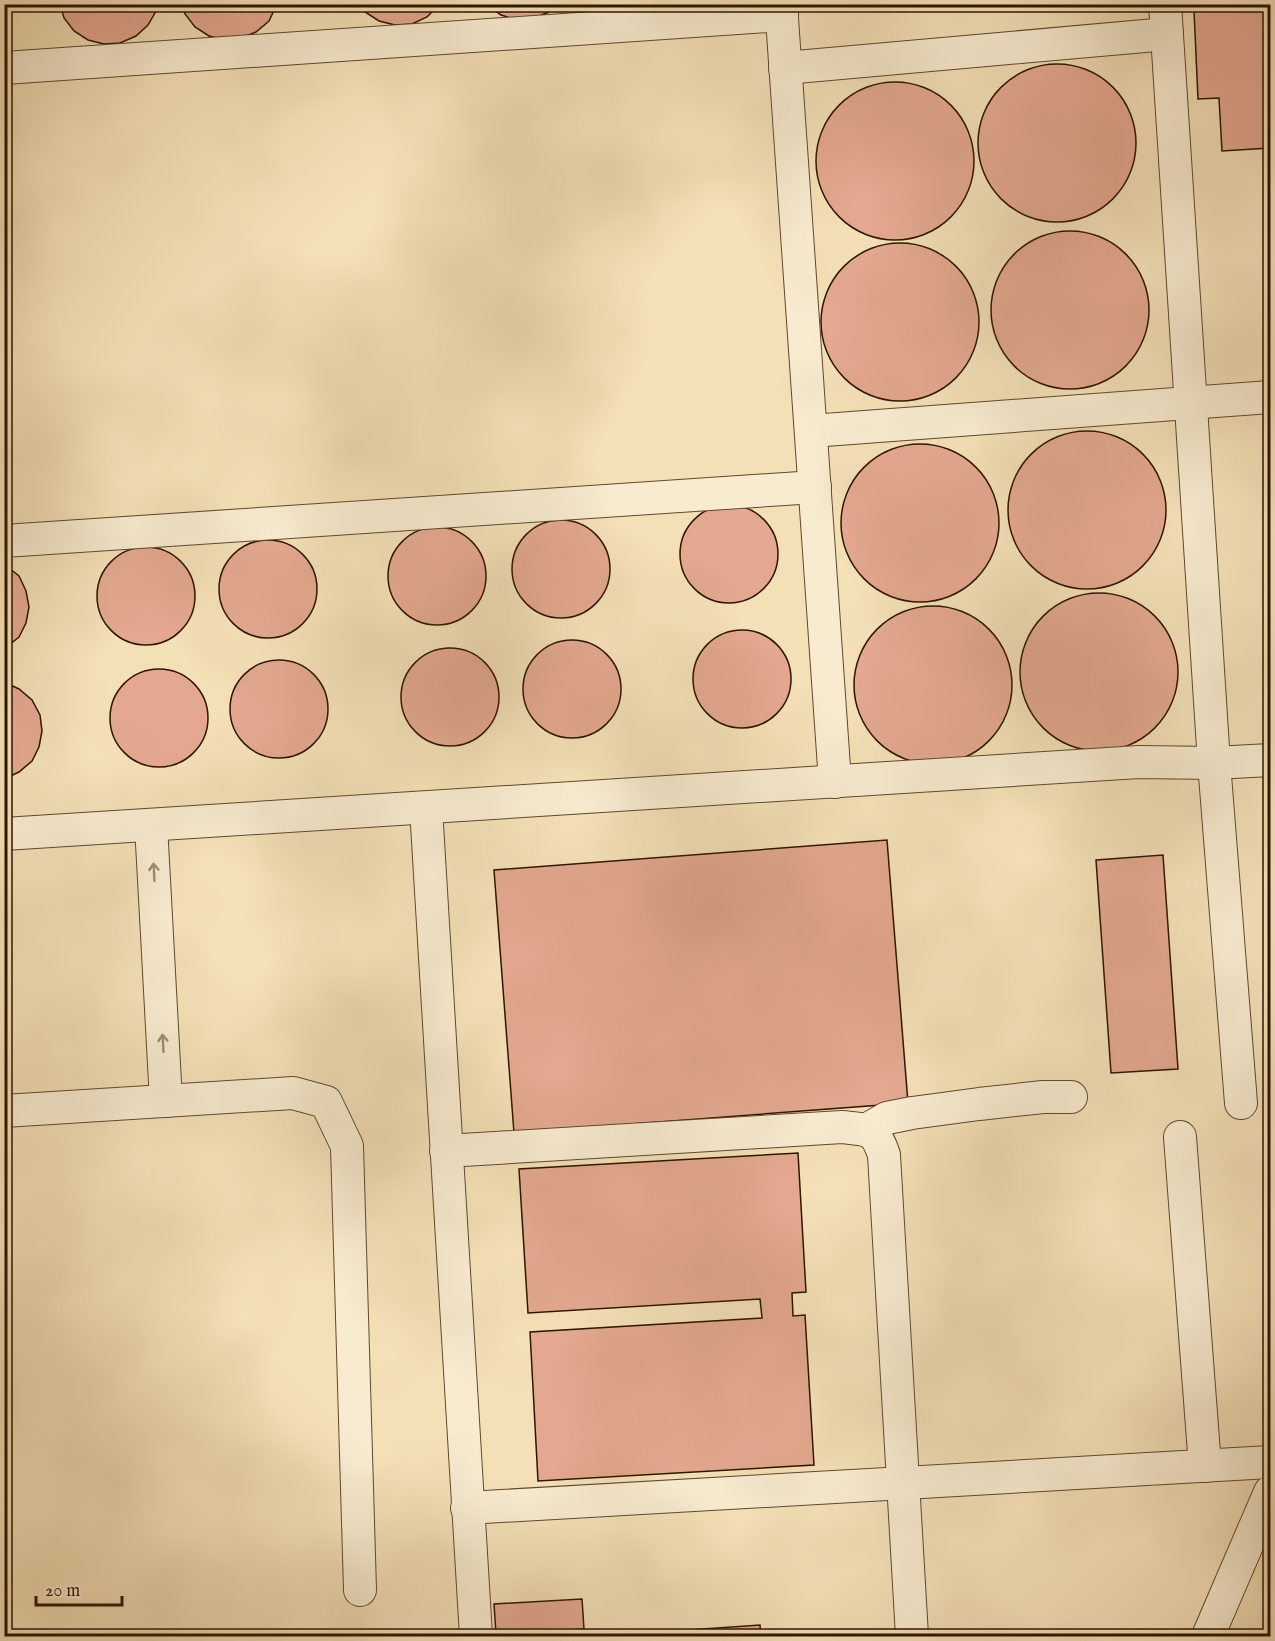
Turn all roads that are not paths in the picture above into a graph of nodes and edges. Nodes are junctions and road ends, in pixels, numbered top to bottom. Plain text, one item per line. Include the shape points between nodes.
1 (781, 10) edge
2 (1166, 19) edge
3 (4, 68) edge
4 (785, 68) junction
5 (1270, 397) edge
6 (1190, 402) junction
7 (811, 431) junction
8 (815, 487) junction
9 (4, 541) edge
10 (1270, 760) edge
11 (1214, 764) junction
12 (836, 782) junction
13 (426, 808) junction
14 (151, 825) junction
15 (4, 834) edge
16 (1071, 1097) dead end
17 (166, 1101) junction
18 (1241, 1103) dead end
19 (4, 1111) edge
20 (866, 1130) junction
21 (1180, 1137) dead end
22 (446, 1151) junction
23 (1270, 1462) edge
24 (1205, 1466) junction
25 (903, 1483) junction
26 (1270, 1492) edge
27 (467, 1508) junction
28 (360, 1590) dead end
29 (476, 1636) edge
30 (912, 1636) edge
31 (1208, 1636) edge

1 - 3 lane
1 - 4 lane
2 - 4 lane
2 - 6 lane
4 - 7 lane
5 - 6 lane
6 - 7 lane
6 - 11 lane
7 - 8 lane
8 - 9 lane
8 - 12 lane
10 - 11 lane
11 - 12 lane via 1139,762
11 - 18 lane
12 - 13 lane
13 - 14 lane
13 - 22 lane
14 - 15 lane
17 -> 14 lane
16 - 20 lane via 912,1113 887,1118
17 - 19 lane
17 - 28 lane via 293,1093 326,1102 347,1146
20 - 22 lane via 842,1127
20 - 25 lane via 878,1138 884,1155
21 - 24 lane
22 - 27 lane
23 - 24 lane
24 - 25 lane
25 - 27 lane
25 - 30 lane
26 - 31 lane
27 - 29 lane

